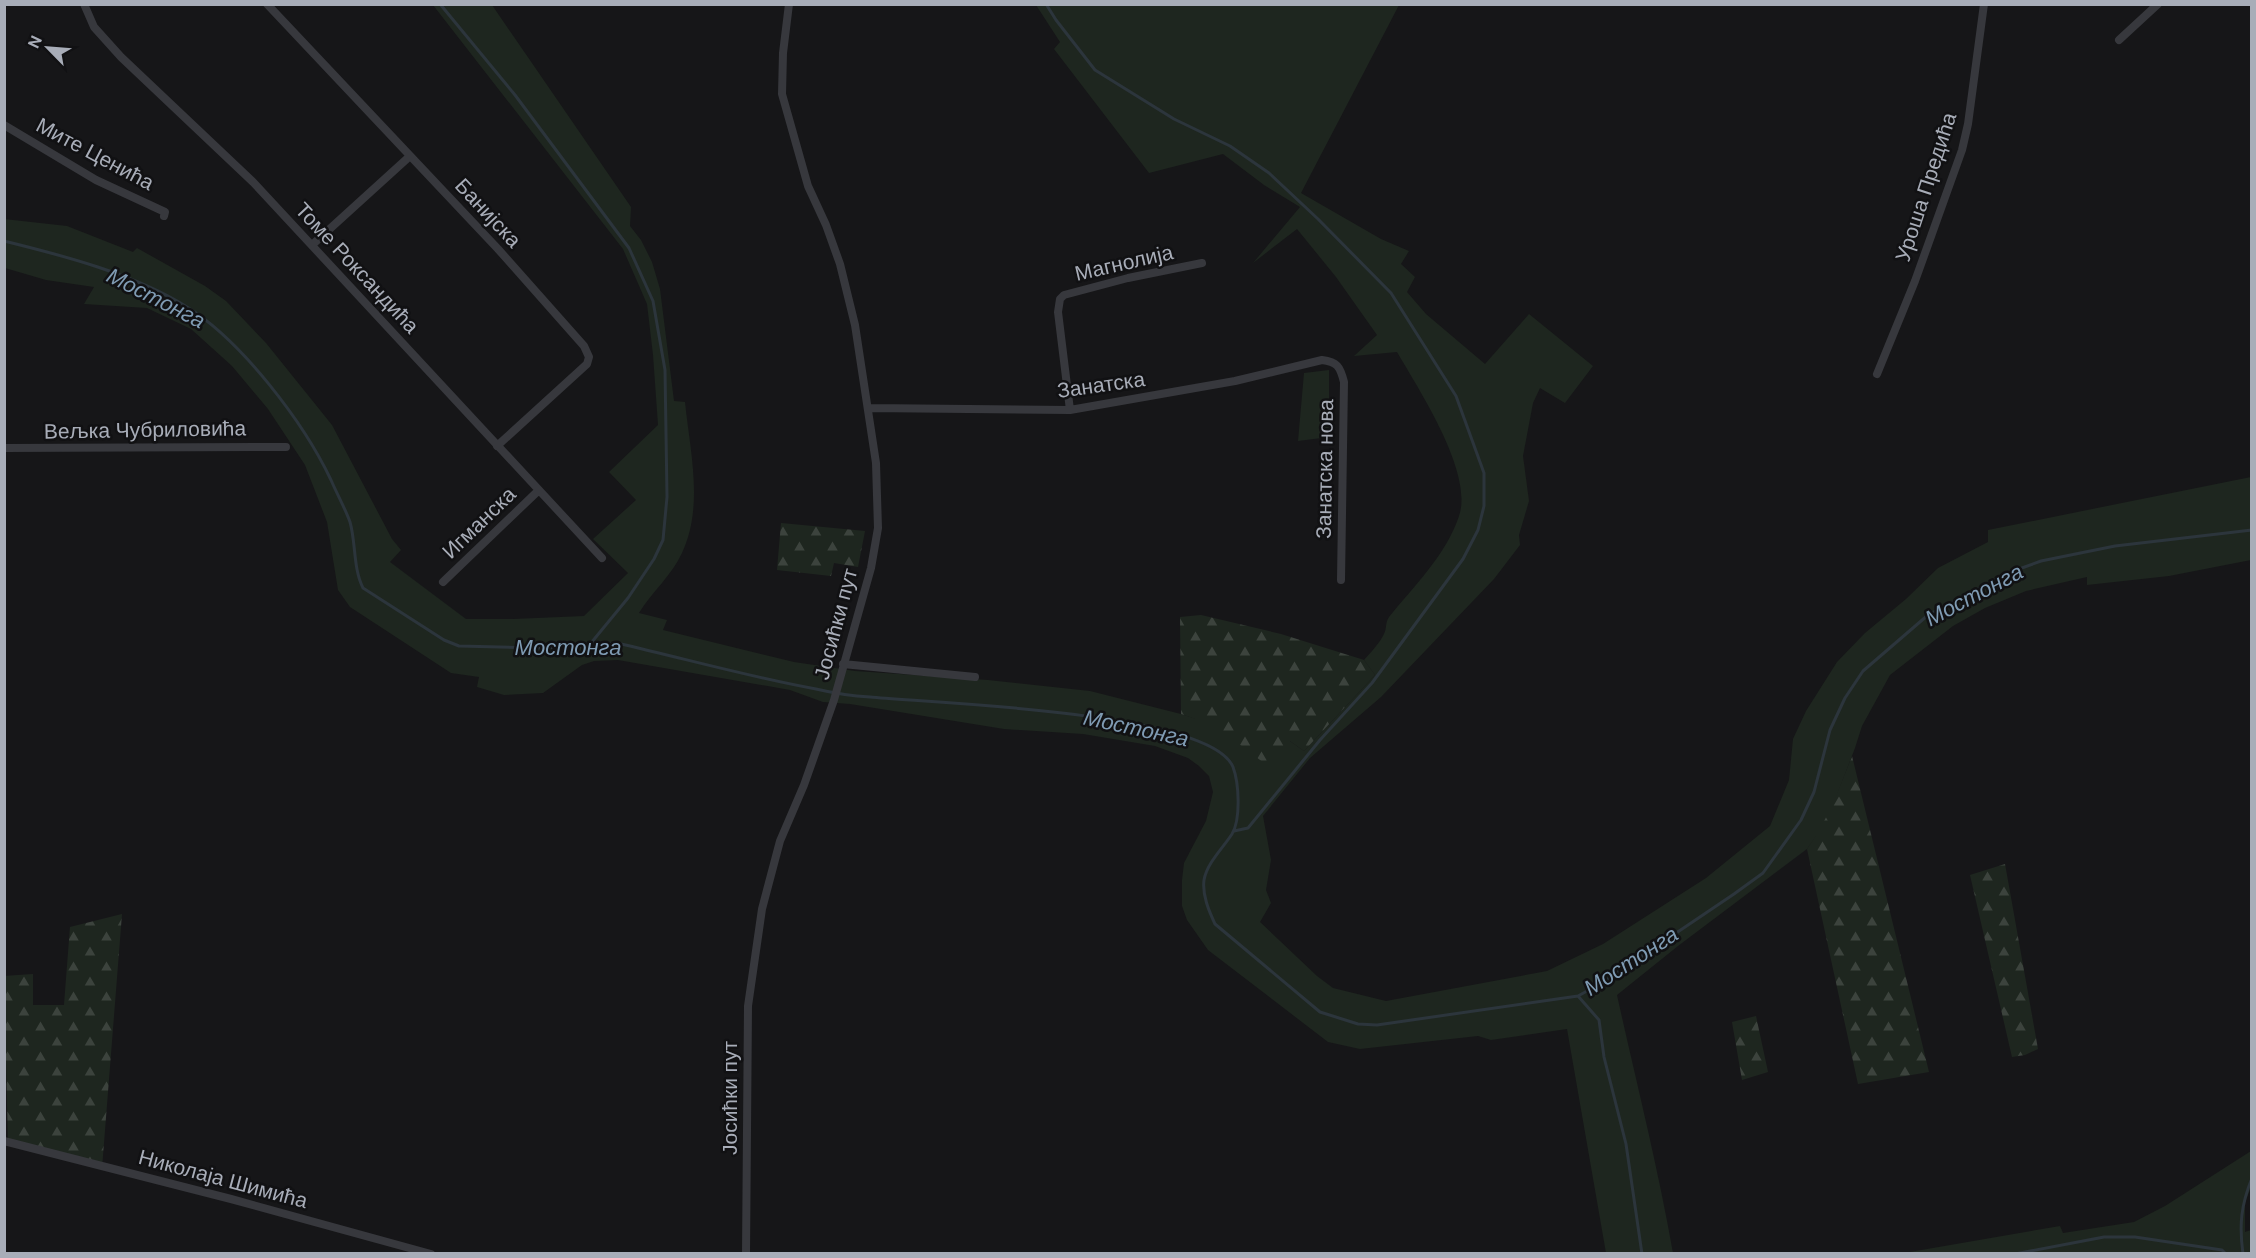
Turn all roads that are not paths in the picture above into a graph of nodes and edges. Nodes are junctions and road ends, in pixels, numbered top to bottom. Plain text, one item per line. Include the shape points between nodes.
1 (84, 4) edge
2 (267, 4) edge
3 (789, 4) edge
4 (1984, 4) edge
5 (2158, 4) edge
6 (2119, 40) dead end
7 (4, 124) edge
8 (410, 156) junction
9 (164, 216) dead end
10 (312, 245) junction
11 (1202, 263) dead end
12 (1334, 362) joint
13 (1877, 374) dead end
14 (869, 408) junction
15 (1070, 410) junction
16 (497, 446) junction
17 (286, 447) dead end
18 (4, 448) edge
19 (539, 490) junction
20 (602, 558) dead end
21 (1341, 580) dead end
22 (443, 582) dead end
23 (842, 668) junction
24 (975, 677) dead end
25 (4, 1141) edge
26 (431, 1254) edge
27 (746, 1254) edge

1 - 10 street, Томе Роксандића via 94,27 121,57 253,182
2 - 8 street, Банијска
3 - 14 street, Јосићки пут via 782,94 808,186 845,282
4 - 13 street, Уроша Предића via 1962,150
5 - 6 street
7 - 9 street, Мите Ценића via 96,180 165,212
8 - 10 street
8 - 16 street, Банијска via 498,249 584,346 589,357 587,364
10 - 16 street, Томе Роксандића
11 - 15 street, Магнолија via 1128,278 1060,299 1058,312
12 - 15 street, Занатска via 1322,360 1236,381
12 - 21 street, Занатска нова via 1344,382
14 - 15 street, Занатска
14 - 23 street, Јосићки пут via 878,528 871,568
16 - 19 street, Томе Роксандића
17 - 18 street, Вељка Чубриловића
19 - 20 street, Томе Роксандића
19 - 22 street, Игманска
23 - 24 street
23 - 27 street, Јосићки пут via 804,785 780,841 756,938 748,1006
25 - 26 street, Николаја Шимића

